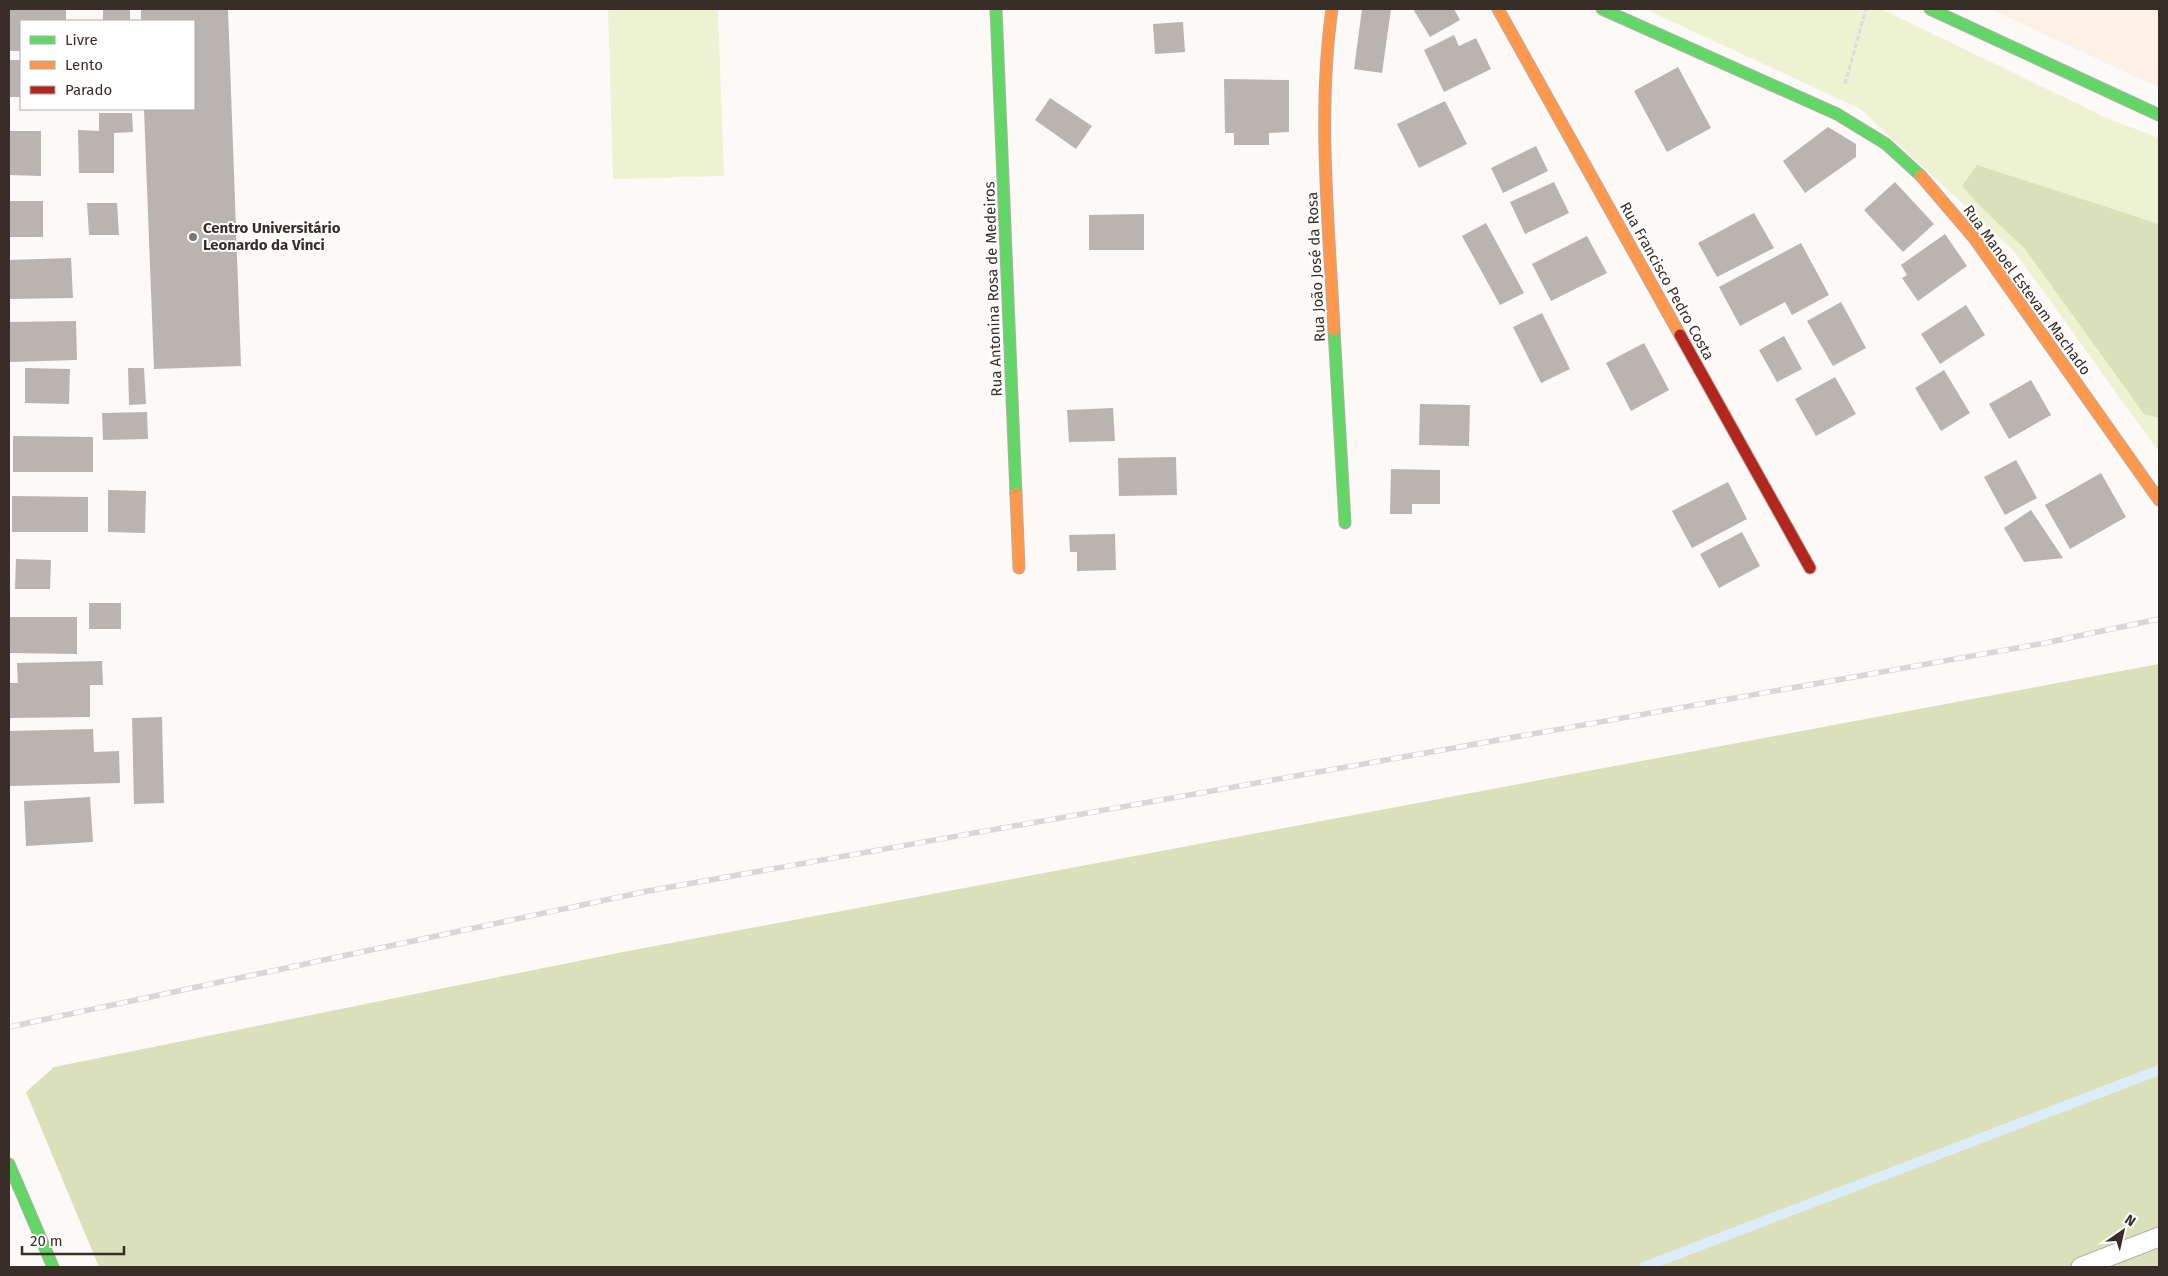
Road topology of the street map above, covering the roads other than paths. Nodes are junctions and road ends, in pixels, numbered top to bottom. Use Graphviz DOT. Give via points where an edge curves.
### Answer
graph roads {
  1 [pos="996,9"];
  2 [pos="1332,9"];
  3 [pos="1498,9"];
  4 [pos="1602,9"];
  5 [pos="1930,9"];
  6 [pos="2159,116"];
  7 [pos="2159,500"];
  8 [pos="1345,523"];
  9 [pos="1019,568"];
  10 [pos="1810,568"];
  11 [pos="9,1164"];
  12 [pos="2159,1237"];
  13 [pos="53,1267"];
  14 [pos="2081,1267"];
  1 -- 9 [label="street, Rua Antonina Rosa de Medeiros"];
  2 -- 8 [label="street, Rua João José da Rosa" via="1324,157"];
  3 -- 10 [label="street, Rua Francisco Pedro Costa"];
  4 -- 7 [label="street, Rua Manoel Estevam Machado" via="1837,114 1886,144 1968,231"];
  5 -- 6 [label="street"];
  11 -- 13 [label="street"];
  12 -- 14 [label="lane"];
}
